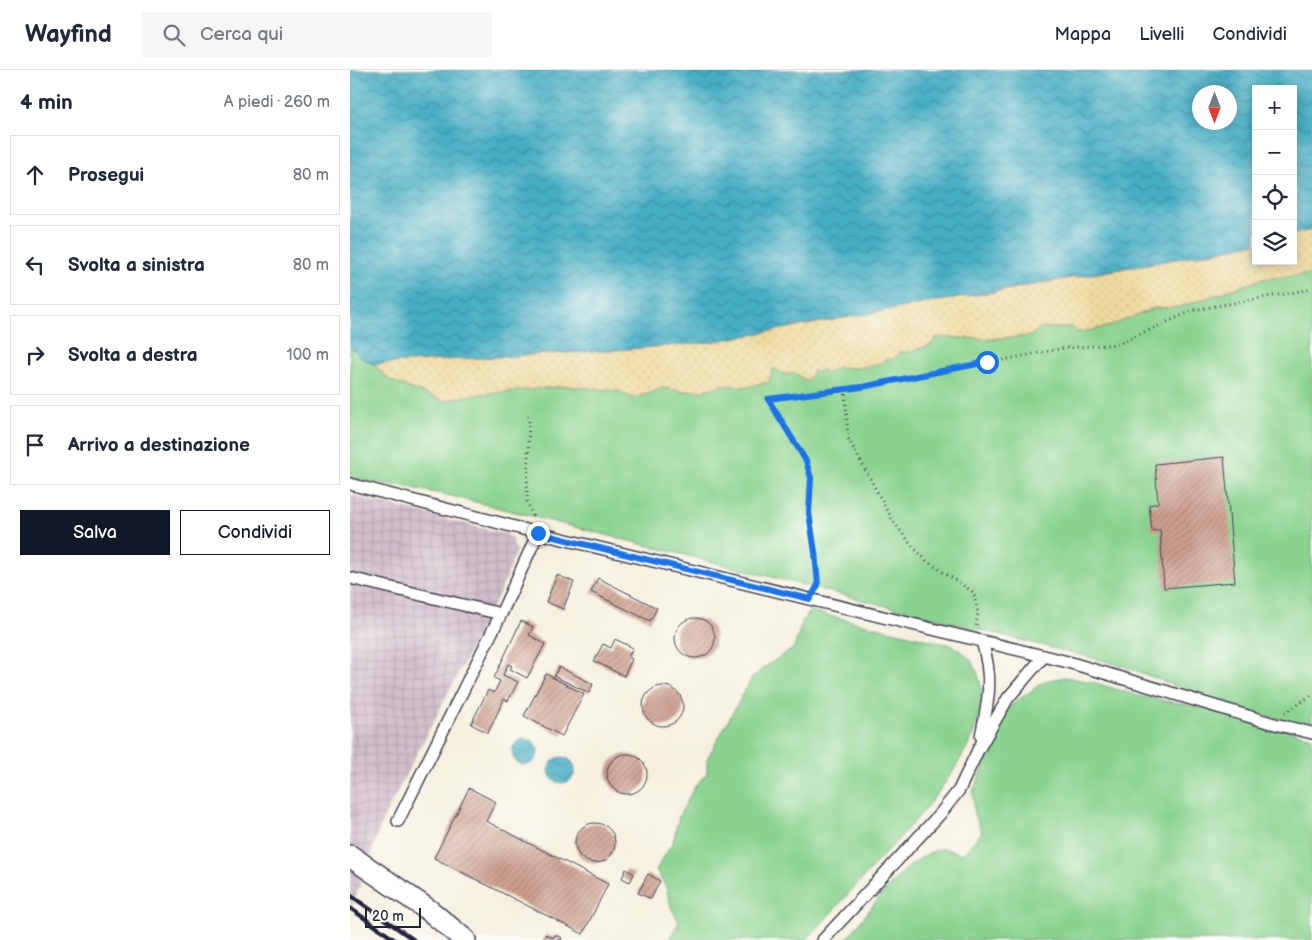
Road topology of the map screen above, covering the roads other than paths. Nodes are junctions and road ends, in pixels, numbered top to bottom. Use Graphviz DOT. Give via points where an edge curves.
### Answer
graph roads {
  1 [pos="350,484"];
  2 [pos="538,533"];
  3 [pos="350,578"];
  4 [pos="500,614"];
  5 [pos="978,640"];
  6 [pos="1044,656"];
  7 [pos="1312,733"];
  8 [pos="978,750"];
  9 [pos="398,820"];
  10 [pos="350,856"];
  11 [pos="465,940"];
  12 [pos="823,940"];
  1 -- 2 [label="lane"];
  2 -- 4 [label="lane"];
  2 -- 5 [label="lane"];
  3 -- 4 [label="lane"];
  4 -- 9 [label="lane"];
  5 -- 6 [label="lane"];
  5 -- 8 [label="lane" via="988,662 989,685"];
  6 -- 7 [label="lane"];
  6 -- 8 [label="lane" via="1008,698"];
  8 -- 12 [label="lane" via="959,790 940,814"];
  10 -- 11 [label="street" via="430,911"];
}
